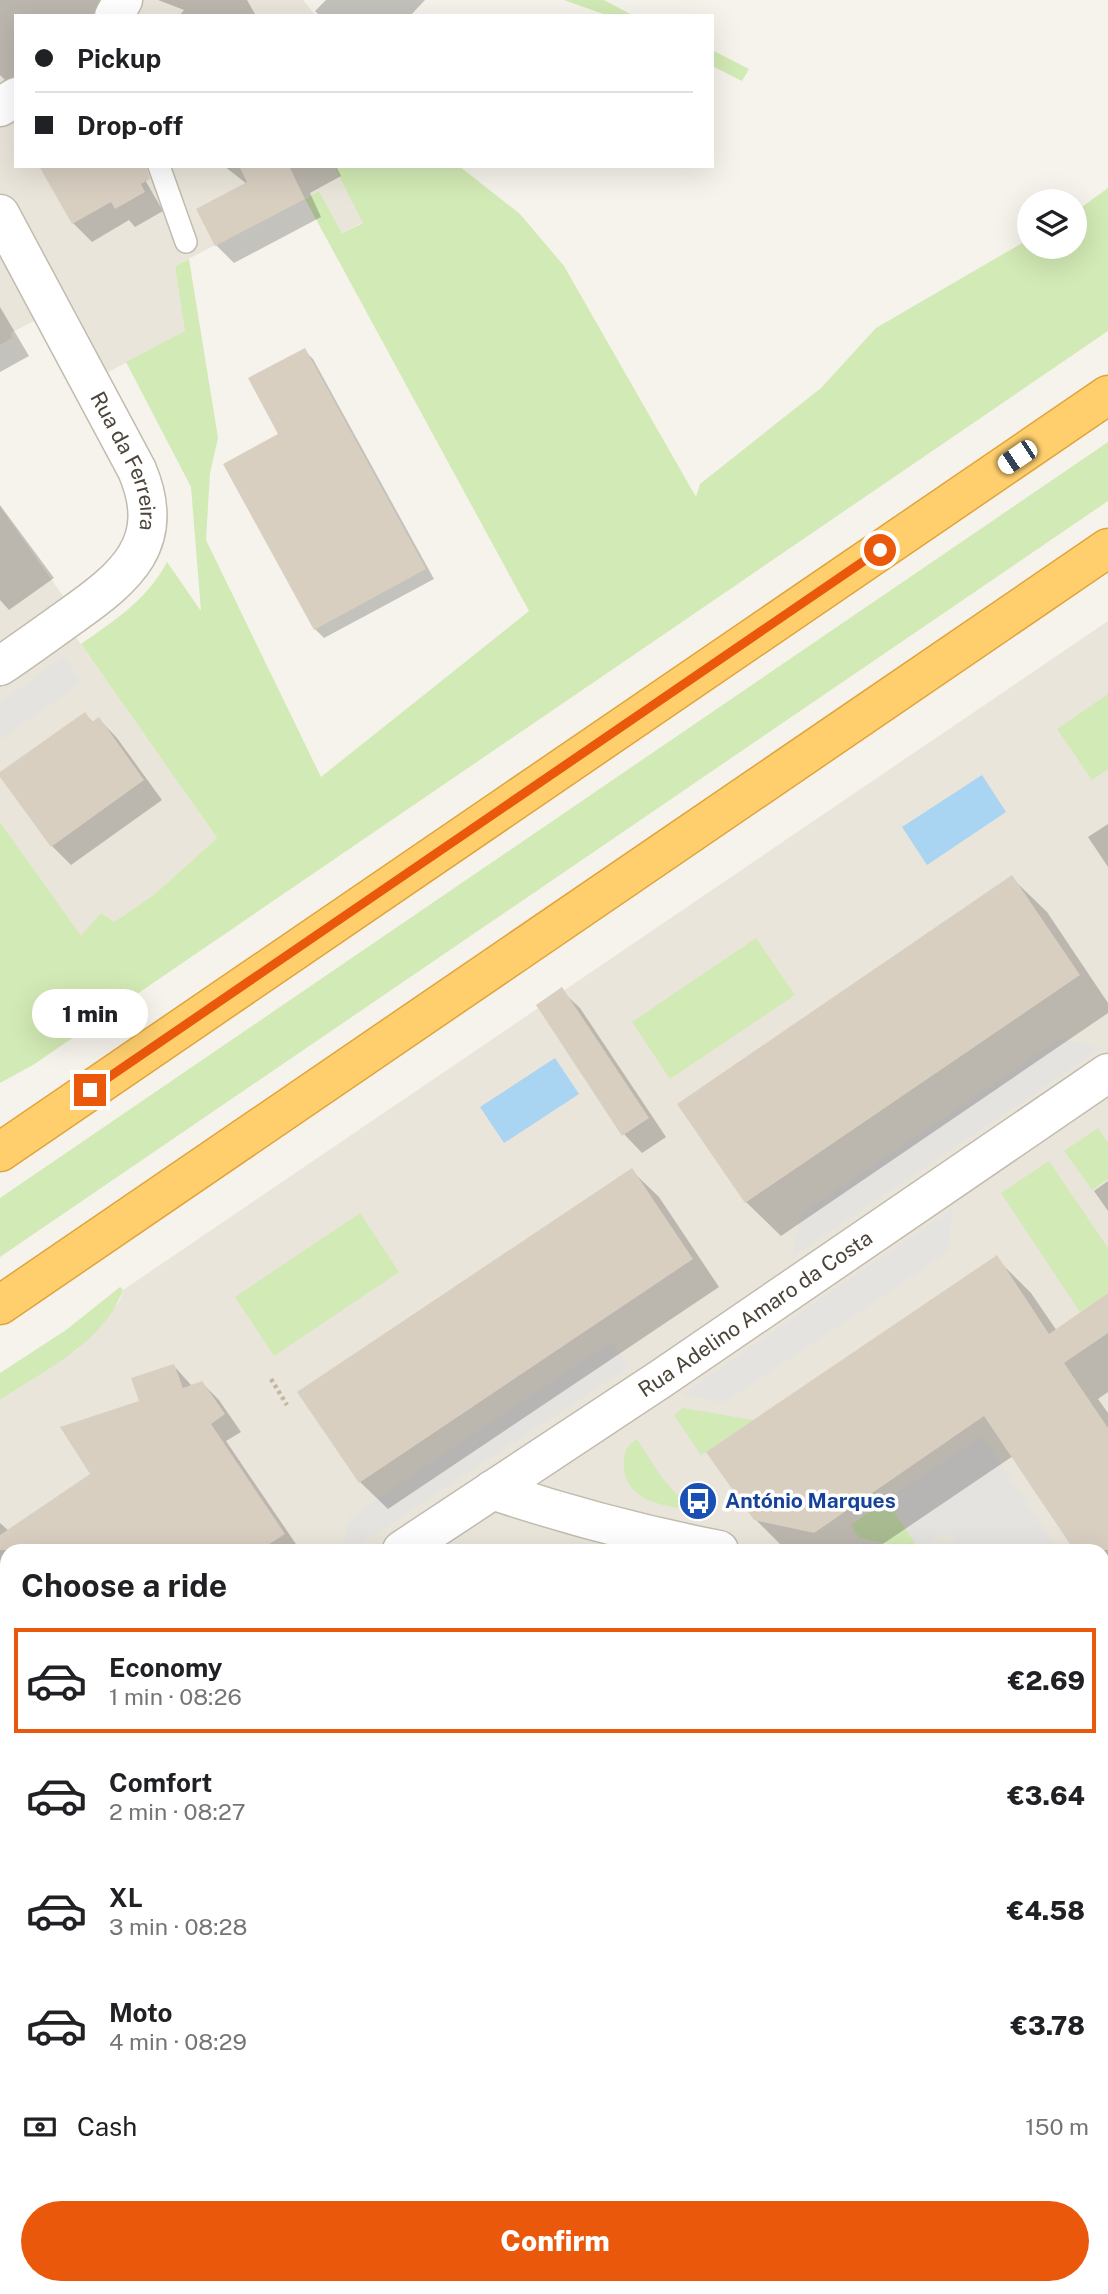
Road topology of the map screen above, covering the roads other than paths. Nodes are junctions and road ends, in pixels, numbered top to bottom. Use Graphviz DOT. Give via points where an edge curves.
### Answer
graph roads {
  1 [pos="160,168"];
  2 [pos="0,214"];
  3 [pos="186,242"];
  4 [pos="1108,395"];
  5 [pos="1108,548"];
  6 [pos="0,666"];
  7 [pos="1108,1073"];
  8 [pos="0,1152"];
  9 [pos="0,1305"];
  10 [pos="492,1490"];
  11 [pos="411,1544"];
  12 [pos="688,1544"];
  1 -- 3 [label="lane"];
  2 -- 6 [label="street, Rua da Ferreira" via="137,470 147,514 142,547 126,573"];
  4 -- 8 [label="highway"];
  5 -- 9 [label="highway"];
  7 -- 10 [label="street, Rua Adelino Amaro da Costa"];
  10 -- 11 [label="street, Rua Adelino Amaro da Costa"];
  10 -- 12 [label="street" via="570,1517"];
}
